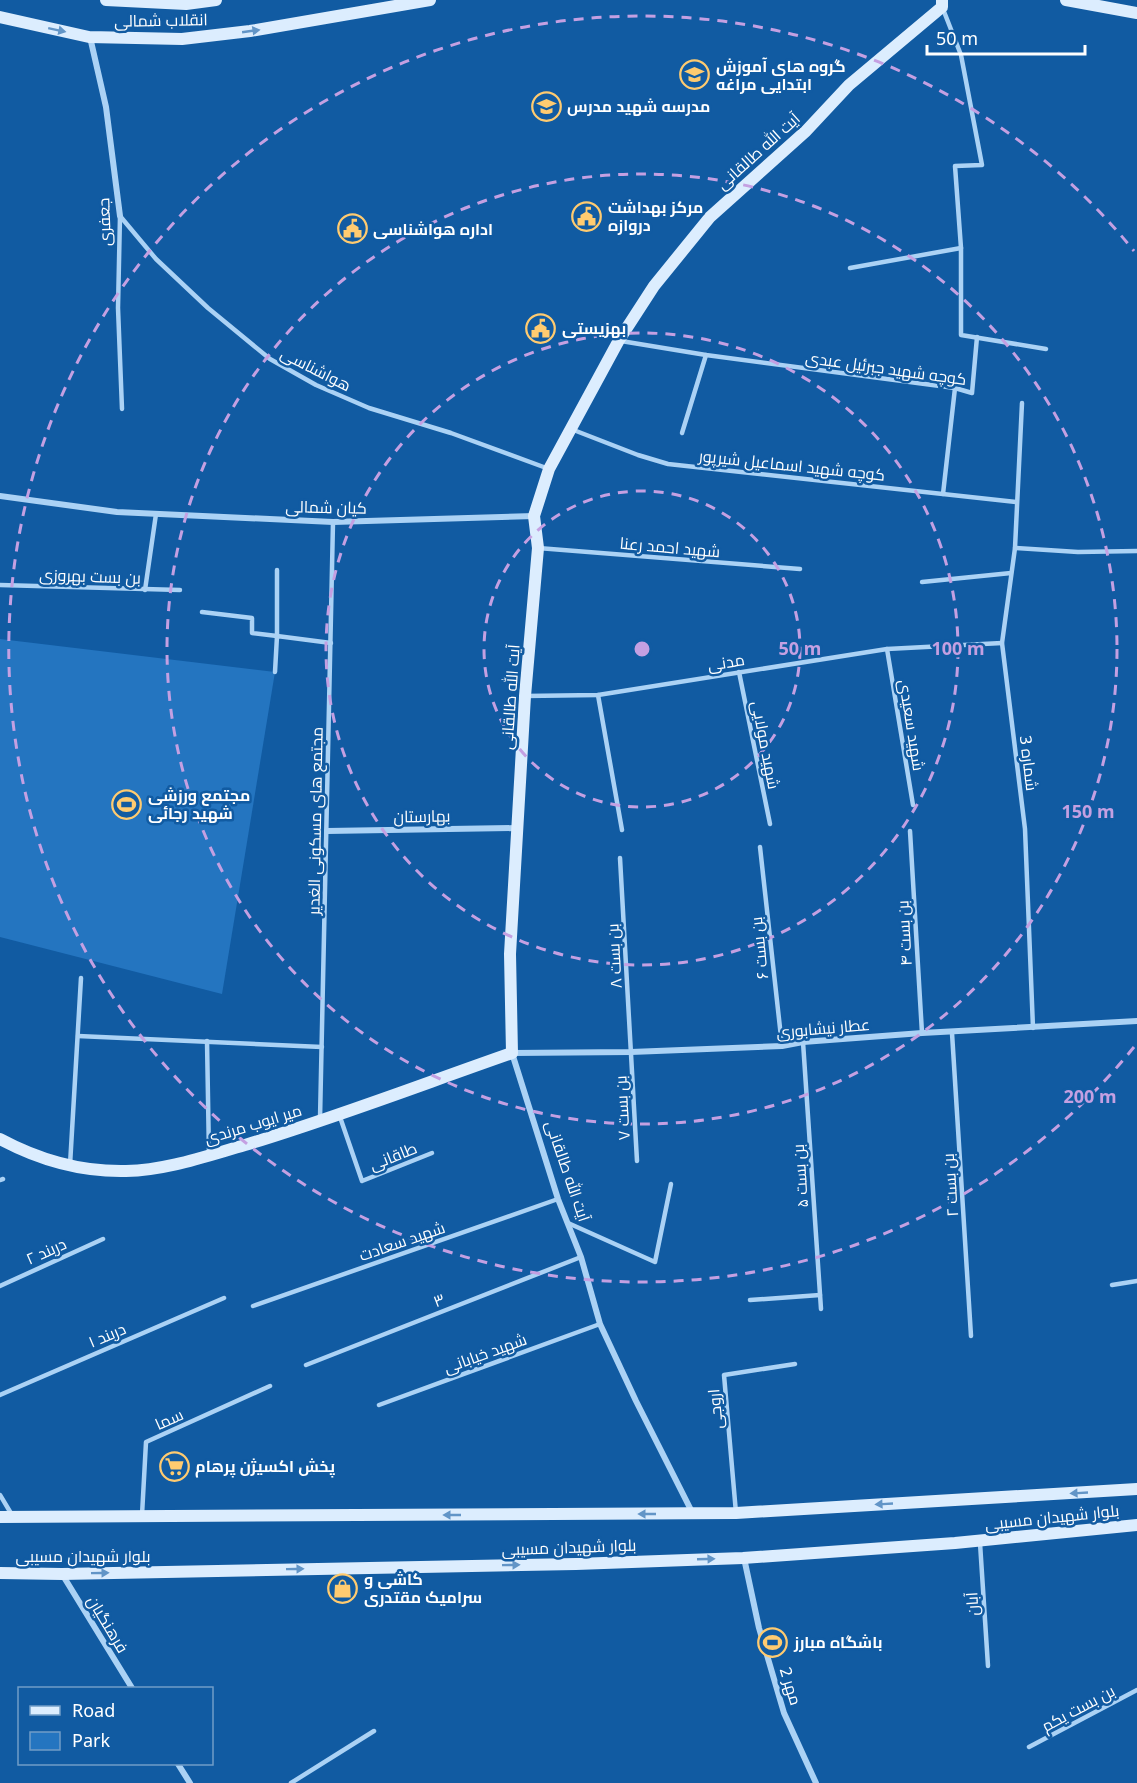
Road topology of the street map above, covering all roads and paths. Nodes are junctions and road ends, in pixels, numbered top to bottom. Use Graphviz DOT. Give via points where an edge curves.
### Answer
graph roads {
  1 [pos="106,0"];
  2 [pos="216,0"];
  3 [pos="430,0"];
  4 [pos="1066,0"];
  5 [pos="942,3"];
  6 [pos="1137,13"];
  7 [pos="0,17"];
  8 [pos="89,37"];
  9 [pos="120,216"];
  10 [pos="961,248"];
  11 [pos="850,268"];
  12 [pos="977,337"];
  13 [pos="619,340"];
  14 [pos="1046,349"];
  15 [pos="706,355"];
  16 [pos="955,388"];
  17 [pos="1022,403"];
  18 [pos="122,409"];
  19 [pos="571,429"];
  20 [pos="682,433"];
  21 [pos="549,469"];
  22 [pos="943,494"];
  23 [pos="0,496"];
  24 [pos="1016,502"];
  25 [pos="156,514"];
  26 [pos="534,516"];
  27 [pos="333,522"];
  28 [pos="538,548"];
  29 [pos="1015,548"];
  30 [pos="1137,551"];
  31 [pos="800,569"];
  32 [pos="277,570"];
  33 [pos="1011,573"];
  34 [pos="922,582"];
  35 [pos="0,585"];
  36 [pos="145,590"];
  37 [pos="180,590"];
  38 [pos="202,612"];
  39 [pos="277,636"];
  40 [pos="331,643"];
  41 [pos="1002,643"];
  42 [pos="887,649"];
  43 [pos="275,672"];
  44 [pos="739,672"];
  45 [pos="598,695"];
  46 [pos="525,696"];
  47 [pos="913,805"];
  48 [pos="770,824"];
  49 [pos="517,828"];
  50 [pos="622,830"];
  51 [pos="327,831"];
  52 [pos="910,831"];
  53 [pos="760,847"];
  54 [pos="620,858"];
  55 [pos="81,978"];
  56 [pos="1137,1021"];
  57 [pos="1033,1028"];
  58 [pos="952,1033"];
  59 [pos="922,1034"];
  60 [pos="78,1036"];
  61 [pos="207,1041"];
  62 [pos="803,1042"];
  63 [pos="782,1046"];
  64 [pos="322,1047"];
  65 [pos="631,1052"];
  66 [pos="512,1053"];
  67 [pos="339,1114"];
  68 [pos="320,1120"];
  69 [pos="0,1139"];
  70 [pos="432,1154"];
  71 [pos="209,1155"];
  72 [pos="637,1161"];
  73 [pos="70,1167"];
  74 [pos="671,1184"];
  75 [pos="558,1199"];
  76 [pos="568,1223"];
  77 [pos="103,1239"];
  78 [pos="581,1257"];
  79 [pos="1137,1281"];
  80 [pos="1112,1285"];
  81 [pos="0,1286"];
  82 [pos="820,1295"];
  83 [pos="224,1298"];
  84 [pos="750,1300"];
  85 [pos="253,1306"];
  86 [pos="821,1309"];
  87 [pos="600,1324"];
  88 [pos="971,1336"];
  89 [pos="795,1364"];
  90 [pos="306,1365"];
  91 [pos="270,1386"];
  92 [pos="0,1395"];
  93 [pos="379,1405"];
  94 [pos="1137,1489"];
  95 [pos="0,1495"];
  96 [pos="736,1513"];
  97 [pos="693,1514"];
  98 [pos="0,1517"];
  99 [pos="14,1517"];
  100 [pos="141,1517"];
  101 [pos="1137,1525"];
  102 [pos="980,1540"];
  103 [pos="744,1558"];
  104 [pos="0,1573"];
  105 [pos="62,1574"];
  106 [pos="988,1666"];
  107 [pos="131,1687"];
  108 [pos="1137,1690"];
  109 [pos="374,1731"];
  110 [pos="1029,1747"];
  111 [pos="179,1765"];
  112 [pos="190,1783"];
  113 [pos="291,1783"];
  114 [pos="816,1783"];
  1 -- 2 [label="street, انقلاب شمالی" via="186,4"];
  8 -- 3 [label="street, انقلاب شمالی, one-way" via="182,39"];
  4 -- 6 [label="street"];
  5 -- 10 [label="lane" via="961,56 982,165 955,166"];
  5 -- 13 [label="street, آیت الله طالقانی" via="710,217 654,286"];
  7 -- 8 [label="street, انقلاب شمالی, one-way"];
  8 -- 9 [label="street, جعفری" via="106,107"];
  9 -- 18 [label="lane, جعفری"];
  9 -- 21 [label="lane, هواشناسی" via="156,258 208,308 270,359 369,408"];
  10 -- 11 [label="lane"];
  10 -- 12 [label="lane" via="961,335"];
  12 -- 14 [label="lane"];
  12 -- 16 [label="lane, کوچه شهید جبرئیل عبدی" via="972,393"];
  13 -- 15 [label="lane, کوچه شهید جبرئیل عبدی"];
  13 -- 19 [label="street, آیت الله طالقانی"];
  15 -- 16 [label="lane, کوچه شهید جبرئیل عبدی"];
  15 -- 20 [label="lane"];
  16 -- 22 [label="lane"];
  17 -- 24 [label="lane, شماره 3"];
  19 -- 21 [label="street, آیت الله طالقانی"];
  19 -- 22 [label="lane, کوچه شهید اسماعیل شیرپور" via="668,464"];
  21 -- 26 [label="street, آیت الله طالقانی"];
  22 -- 24 [label="lane, کوچه شهید اسماعیل شیرپور"];
  23 -- 25 [label="street, کیان شمالی"];
  24 -- 29 [label="lane, شماره 3"];
  25 -- 27 [label="street, کیان شمالی"];
  25 -- 36 [label="lane"];
  26 -- 27 [label="street, کیان شمالی"];
  26 -- 28 [label="street, آیت الله طالقانی"];
  27 -- 40 [label="lane, مجتمع های مسکونی الغدیر"];
  28 -- 31 [label="lane, شهید احمد رعنا"];
  28 -- 46 [label="street, آیت الله طالقانی"];
  29 -- 30 [label="lane"];
  29 -- 33 [label="lane, شماره 3"];
  32 -- 39 [label="lane"];
  33 -- 34 [label="lane"];
  33 -- 41 [label="lane, شماره 3"];
  35 -- 36 [label="lane, بن بست بهروزی"];
  36 -- 37 [label="lane, بن بست بهروزی"];
  38 -- 39 [label="lane" via="252,618 252,633"];
  39 -- 40 [label="lane"];
  39 -- 43 [label="lane"];
  40 -- 51 [label="lane, مجتمع های مسکونی الغدیر"];
  41 -- 42 [label="lane, مدنی"];
  41 -- 57 [label="lane, شماره 3" via="1025,829"];
  42 -- 44 [label="lane, مدنی"];
  42 -- 47 [label="lane, شهید سعیدی"];
  44 -- 45 [label="lane, مدنی"];
  44 -- 48 [label="lane, شهید مولایی"];
  45 -- 46 [label="lane, مدنی"];
  45 -- 50 [label="lane"];
  46 -- 49 [label="street, آیت الله طالقانی"];
  49 -- 51 [label="street, بهارستان"];
  49 -- 66 [label="street, آیت الله طالقانی" via="510,954"];
  51 -- 64 [label="lane, مجتمع های مسکونی الغدیر"];
  52 -- 59 [label="lane, بن بست ۴"];
  53 -- 63 [label="lane, بن بست ۶"];
  54 -- 65 [label="lane, بن بست ۸"];
  55 -- 60 [label="lane"];
  56 -- 57 [label="street, عطار نیشابوری"];
  57 -- 58 [label="street, عطار نیشابوری"];
  58 -- 59 [label="street, عطار نیشابوری"];
  58 -- 88 [label="lane, بن بست ۲"];
  59 -- 62 [label="street, عطار نیشابوری"];
  60 -- 61 [label="lane"];
  60 -- 73 [label="lane"];
  61 -- 64 [label="lane"];
  61 -- 71 [label="lane"];
  62 -- 63 [label="street, عطار نیشابوری"];
  62 -- 82 [label="lane, بن بست ۵"];
  63 -- 65 [label="street, عطار نیشابوری"];
  64 -- 68 [label="lane, مجتمع های مسکونی الغدیر"];
  65 -- 66 [label="street, عطار نیشابوری"];
  65 -- 72 [label="lane, بن بست ۷"];
  66 -- 67 [label="street, میر ایوب مرندی"];
  66 -- 75 [label="street, آیت الله طالقانی"];
  67 -- 68 [label="street, میر ایوب مرندی"];
  67 -- 70 [label="lane, طاقانی" via="362,1181"];
  68 -- 71 [label="street, میر ایوب مرندی"];
  69 -- 73 [label="street, میر ایوب مرندی"];
  71 -- 73 [label="street, میر ایوب مرندی" via="176,1165 126,1171"];
  74 -- 76 [label="lane" via="655,1262"];
  75 -- 76 [label="street, آیت الله طالقانی"];
  75 -- 85 [label="lane, شهید سعادت"];
  76 -- 78 [label="street, آیت الله طالقانی"];
  77 -- 81 [label="lane, دربند ۲"];
  78 -- 87 [label="street, آیت الله طالقانی"];
  78 -- 90 [label="lane, ۳"];
  79 -- 80 [label="lane"];
  82 -- 84 [label="lane"];
  82 -- 86 [label="lane, بن بست ۵"];
  83 -- 92 [label="lane, دربند ۱"];
  87 -- 93 [label="lane, شهید خیابانی"];
  87 -- 97 [label="street, آیت الله طالقانی"];
  89 -- 96 [label="lane, اروجی" via="724,1375"];
  91 -- 100 [label="lane, سما" via="146,1442"];
  94 -- 96 [label="street, بلوار شهیدان مسیبی, one-way"];
  95 -- 99 [label="lane"];
  96 -- 97 [label="street, بلوار شهیدان مسیبی"];
  97 -- 100 [label="street, بلوار شهیدان مسیبی, one-way"];
  98 -- 99 [label="street, بلوار شهیدان مسیبی"];
  99 -- 100 [label="street, بلوار شهیدان مسیبی"];
  101 -- 102 [label="street, بلوار شهیدان مسیبی"];
  102 -- 103 [label="street, بلوار شهیدان مسیبی"];
  102 -- 106 [label="lane, آبان"];
  105 -- 103 [label="street, بلوار شهیدان مسیبی, one-way"];
  103 -- 114 [label="street, مهر 2" via="784,1713"];
  104 -- 105 [label="street, بلوار شهیدان مسیبی"];
  105 -- 107 [label="street, فرهنگیان"];
  108 -- 110 [label="lane, بن بست یکم"];
  109 -- 113 [label="lane"];
  111 -- 112 [label="street"];
}
